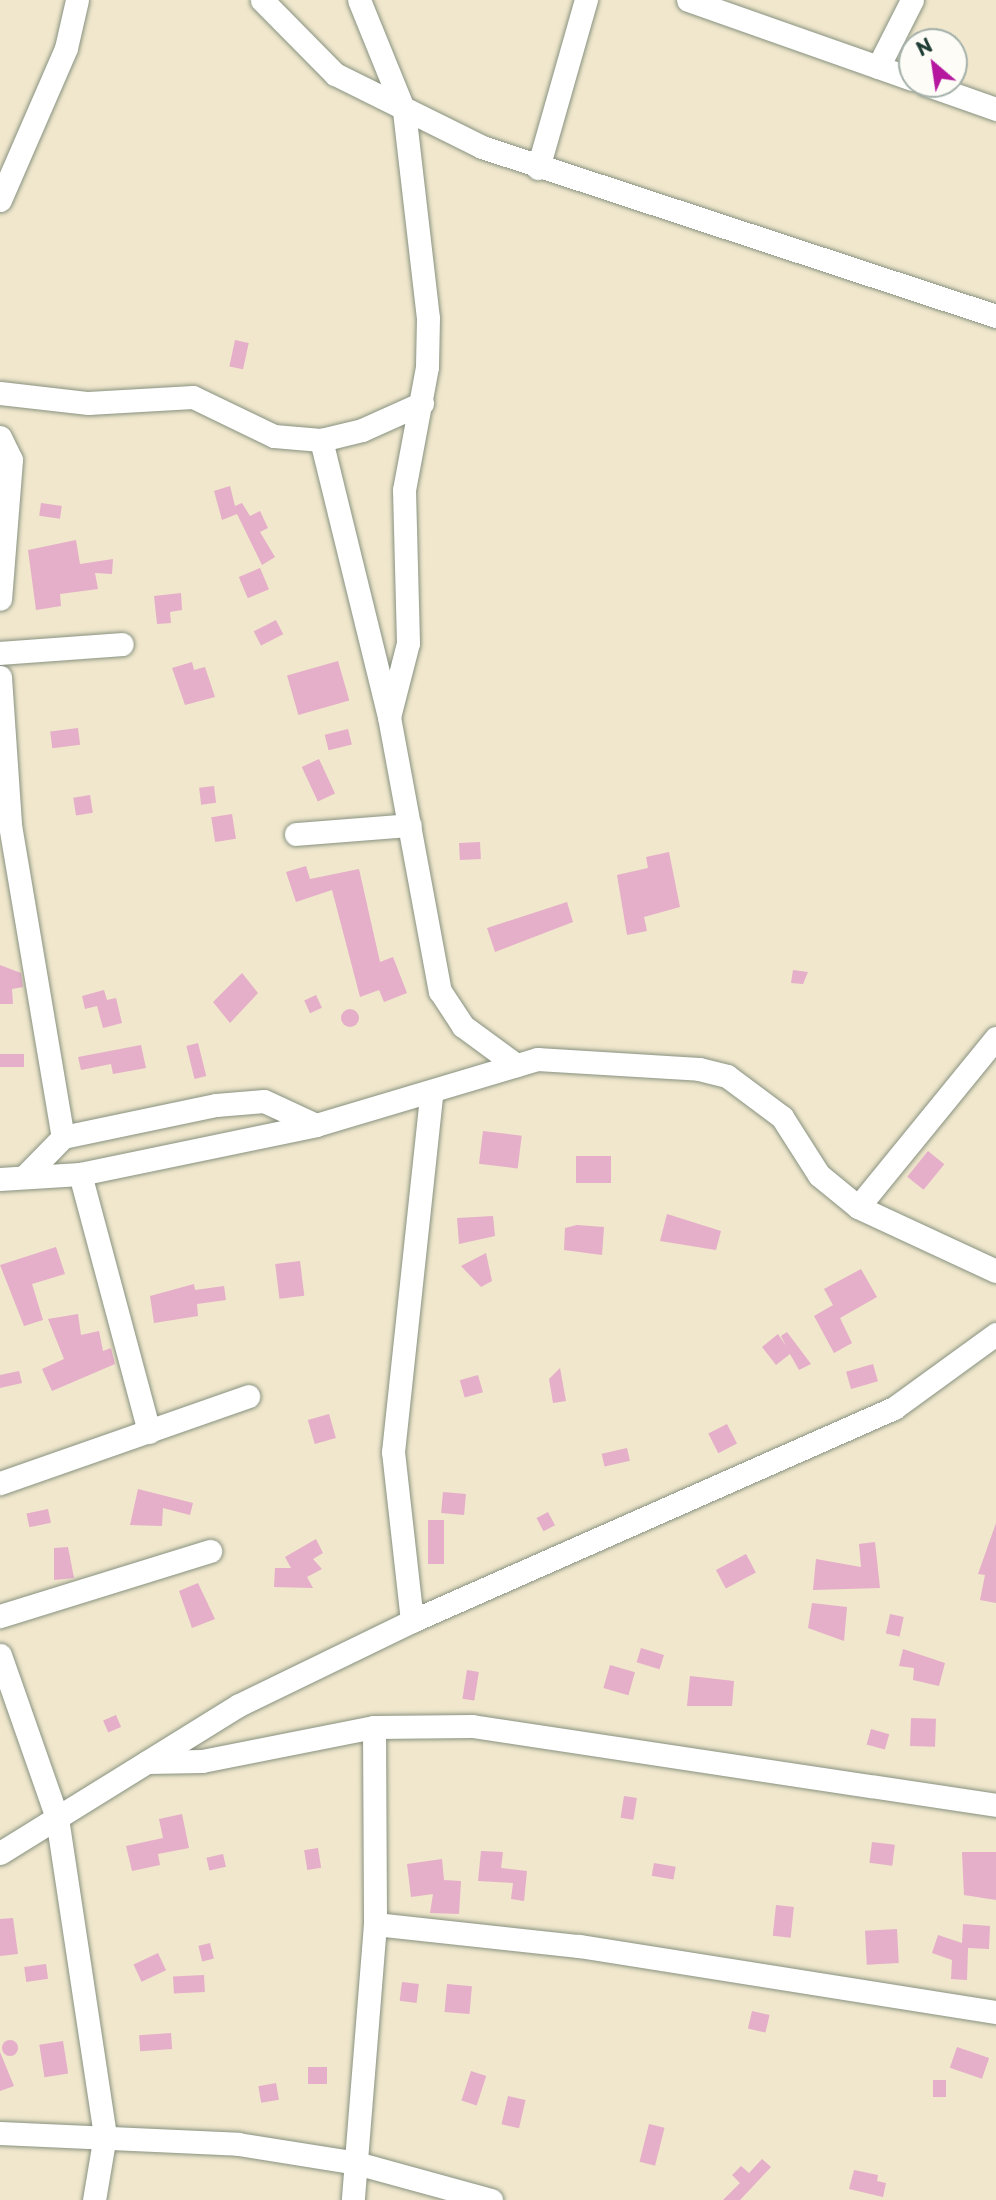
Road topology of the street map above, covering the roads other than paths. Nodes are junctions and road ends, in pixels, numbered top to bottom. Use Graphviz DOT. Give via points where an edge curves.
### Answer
graph roads {
  1 [pos="77,0"];
  2 [pos="262,0"];
  3 [pos="359,0"];
  4 [pos="586,0"];
  5 [pos="688,0"];
  6 [pos="912,0"];
  7 [pos="877,67"];
  8 [pos="898,74"];
  9 [pos="965,98"];
  10 [pos="996,109"];
  11 [pos="404,111"];
  12 [pos="538,168"];
  13 [pos="0,200"];
  14 [pos="996,316"];
  15 [pos="0,393"];
  16 [pos="422,403"];
  17 [pos="0,437"];
  18 [pos="321,440"];
  19 [pos="0,599"];
  20 [pos="122,645"];
  21 [pos="0,653"];
  22 [pos="0,677"];
  23 [pos="389,717"];
  24 [pos="410,825"];
  25 [pos="296,834"];
  26 [pos="996,1038"];
  27 [pos="516,1065"];
  28 [pos="431,1095"];
  29 [pos="316,1125"];
  30 [pos="63,1137"];
  31 [pos="80,1174"];
  32 [pos="24,1177"];
  33 [pos="0,1179"];
  34 [pos="858,1207"];
  35 [pos="996,1271"];
  36 [pos="996,1334"];
  37 [pos="248,1396"];
  38 [pos="149,1432"];
  39 [pos="0,1483"];
  40 [pos="210,1551"];
  41 [pos="0,1615"];
  42 [pos="412,1621"];
  43 [pos="0,1655"];
  44 [pos="374,1727"];
  45 [pos="144,1762"];
  46 [pos="996,1805"];
  47 [pos="57,1818"];
  48 [pos="0,1853"];
  49 [pos="375,1924"];
  50 [pos="996,2012"];
  51 [pos="0,2133"];
  52 [pos="105,2135"];
  53 [pos="356,2163"];
  54 [pos="94,2200"];
  55 [pos="354,2200"];
  56 [pos="491,2200"];
  1 -- 13 [label="street" via="66,48"];
  2 -- 11 [label="street" via="335,74"];
  3 -- 11 [label="street"];
  4 -- 12 [label="street"];
  5 -- 7 [label="street"];
  6 -- 7 [label="street"];
  7 -- 8 [label="street"];
  9 -- 10 [label="street"];
  11 -- 12 [label="street"];
  11 -- 16 [label="street" via="428,318"];
  12 -- 14 [label="street"];
  15 -- 18 [label="street" via="88,403 193,397 274,436"];
  16 -- 18 [label="street" via="362,430"];
  16 -- 23 [label="street" via="404,489 408,643"];
  17 -- 19 [label="street" via="9,450 11,472"];
  18 -- 23 [label="street"];
  20 -- 21 [label="street"];
  22 -- 30 [label="street" via="10,825"];
  23 -- 24 [label="street"];
  24 -- 25 [label="street"];
  24 -- 27 [label="street" via="440,992 463,1026"];
  26 -- 34 [label="street"];
  27 -- 28 [label="street"];
  27 -- 34 [label="street" via="555,1057 727,1076 782,1117 819,1175"];
  28 -- 29 [label="street"];
  28 -- 42 [label="street" via="393,1452"];
  29 -- 30 [label="street" via="282,1106 244,1101"];
  29 -- 31 [label="street"];
  30 -- 32 [label="street"];
  31 -- 32 [label="street"];
  31 -- 38 [label="street"];
  32 -- 33 [label="street"];
  34 -- 35 [label="street"];
  36 -- 42 [label="street" via="894,1408"];
  37 -- 38 [label="street"];
  38 -- 39 [label="street"];
  40 -- 41 [label="street"];
  42 -- 45 [label="street" via="239,1705"];
  43 -- 47 [label="street"];
  44 -- 45 [label="street" via="202,1760"];
  44 -- 46 [label="street" via="472,1726"];
  44 -- 49 [label="street"];
  45 -- 47 [label="street"];
  47 -- 48 [label="street"];
  47 -- 52 [label="street"];
  49 -- 50 [label="street" via="579,1946"];
  49 -- 53 [label="street"];
  51 -- 52 [label="street"];
  52 -- 53 [label="street" via="238,2144"];
  52 -- 54 [label="street"];
  53 -- 55 [label="street"];
  53 -- 56 [label="street"];
}
